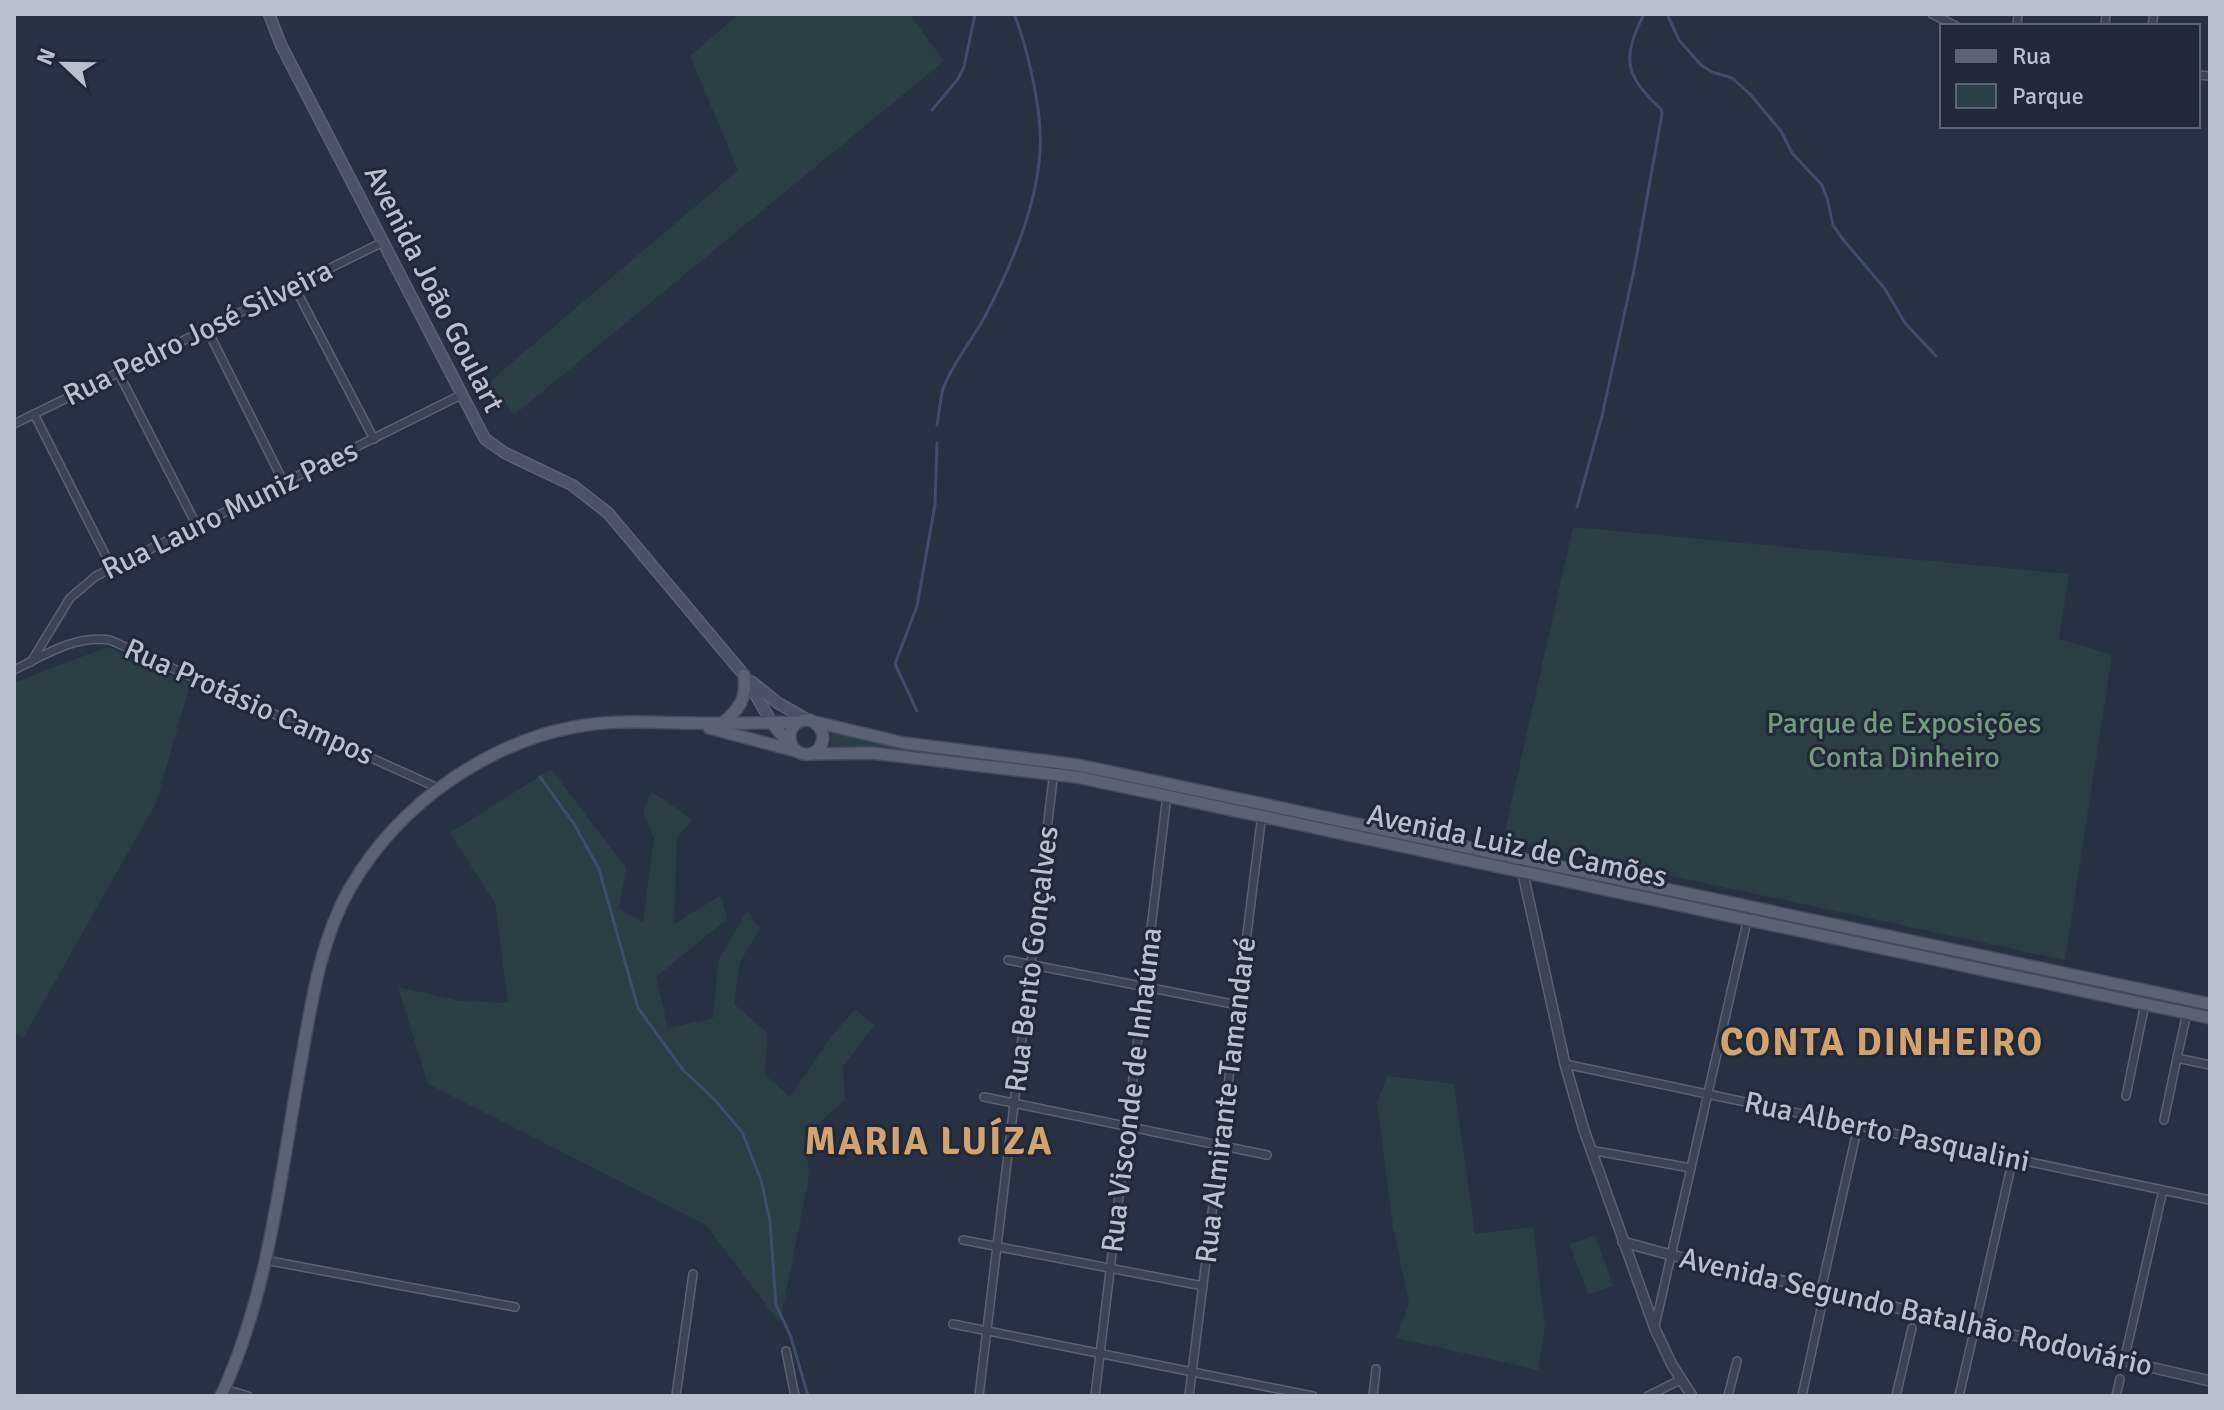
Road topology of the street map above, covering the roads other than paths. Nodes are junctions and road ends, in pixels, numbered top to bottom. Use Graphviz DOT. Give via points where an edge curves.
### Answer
graph roads {
  1 [pos="269,14"];
  2 [pos="1932,14"];
  3 [pos="1942,17"];
  4 [pos="383,242"];
  5 [pos="294,286"];
  6 [pos="207,329"];
  7 [pos="118,372"];
  8 [pos="461,395"];
  9 [pos="34,414"];
  10 [pos="14,424"];
  11 [pos="374,439"];
  12 [pos="284,483"];
  13 [pos="197,526"];
  14 [pos="112,568"];
  15 [pos="31,662"];
  16 [pos="14,670"];
  17 [pos="744,675"];
  18 [pos="806,721"];
  19 [pos="693,723"];
  20 [pos="722,723"];
  21 [pos="772,723"];
  22 [pos="800,751"];
  23 [pos="1055,767"];
  24 [pos="438,788"];
  25 [pos="1168,790"];
  26 [pos="1262,810"];
  27 [pos="1521,865"];
  28 [pos="1748,913"];
  29 [pos="1008,960"];
  30 [pos="1031,964"];
  31 [pos="2040,968"];
  32 [pos="2037,981"];
  33 [pos="2104,982"];
  34 [pos="1144,986"];
  35 [pos="2091,992"];
  36 [pos="2145,1004"];
  37 [pos="2210,1004"];
  38 [pos="1238,1005"];
  39 [pos="2187,1013"];
  40 [pos="2210,1018"];
  41 [pos="2177,1058"];
  42 [pos="1565,1064"];
  43 [pos="2210,1065"];
  44 [pos="1707,1094"];
  45 [pos="2126,1096"];
  46 [pos="984,1097"];
  47 [pos="1014,1103"];
  48 [pos="2164,1120"];
  49 [pos="1858,1126"];
  50 [pos="1128,1127"];
  51 [pos="1220,1146"];
  52 [pos="1590,1150"];
  53 [pos="1267,1155"];
  54 [pos="2013,1158"];
  55 [pos="1691,1168"];
  56 [pos="2163,1190"];
  57 [pos="2210,1200"];
  58 [pos="963,1240"];
  59 [pos="1623,1242"];
  60 [pos="997,1246"];
  61 [pos="1671,1255"];
  62 [pos="265,1260"];
  63 [pos="1110,1268"];
  64 [pos="693,1274"];
  65 [pos="1203,1286"];
  66 [pos="1821,1290"];
  67 [pos="515,1307"];
  68 [pos="1821,1309"];
  69 [pos="953,1324"];
  70 [pos="1975,1326"];
  71 [pos="1912,1328"];
  72 [pos="1655,1329"];
  73 [pos="987,1331"];
  74 [pos="1972,1340"];
  75 [pos="786,1351"];
  76 [pos="1100,1353"];
  77 [pos="1737,1361"];
  78 [pos="2124,1361"];
  79 [pos="1376,1369"];
  80 [pos="1192,1372"];
  81 [pos="1682,1379"];
  82 [pos="2120,1379"];
  83 [pos="2210,1381"];
  84 [pos="223,1392"];
  85 [pos="248,1396"];
  86 [pos="676,1396"];
  87 [pos="795,1396"];
  88 [pos="979,1396"];
  89 [pos="1095,1396"];
  90 [pos="1189,1396"];
  91 [pos="1313,1396"];
  92 [pos="1373,1396"];
  93 [pos="1648,1396"];
  94 [pos="1692,1396"];
  95 [pos="1728,1396"];
  96 [pos="1802,1396"];
  97 [pos="1896,1396"];
  98 [pos="1959,1396"];
  99 [pos="2116,1396"];
  1 -- 4 [label="main road, Avenida João Goulart"];
  2 -- 3 [label="street"];
  4 -- 5 [label="street, Rua Pedro José Silveira"];
  4 -- 8 [label="main road, Avenida João Goulart"];
  5 -- 6 [label="street, Rua Pedro José Silveira"];
  5 -- 11 [label="street"];
  6 -- 7 [label="street, Rua Pedro José Silveira"];
  6 -- 12 [label="street"];
  7 -- 9 [label="street, Rua Pedro José Silveira"];
  7 -- 13 [label="street"];
  8 -- 11 [label="street, Rua Lauro Muniz Paes"];
  8 -- 17 [label="main road, Avenida João Goulart" via="493,447 572,485 608,513"];
  9 -- 10 [label="street, Rua Pedro José Silveira"];
  9 -- 14 [label="street"];
  11 -- 12 [label="street, Rua Lauro Muniz Paes"];
  12 -- 13 [label="street, Rua Lauro Muniz Paes"];
  13 -- 14 [label="street, Rua Lauro Muniz Paes"];
  14 -- 15 [label="street, Rua Lauro Muniz Paes" via="70,598"];
  15 -- 16 [label="street, Rua Protásio Campos"];
  15 -- 24 [label="street, Rua Protásio Campos" via="80,640 110,640"];
  17 -- 18 [label="main road, Avenida João Goulart"];
  17 -- 20 [label="main road" via="744,699"];
  17 -- 21 [label="main road, Avenida João Goulart"];
  18 -- 21 [label="main road, Avenida Luiz de Camões"];
  18 -- 22 [label="main road" via="790,731"];
  18 -- 22 [label="main road" via="822,729 823,740 818,749"];
  18 -- 23 [label="main road, Avenida Luiz de Camões"];
  19 -- 20 [label="main road, Avenida Luiz de Camões"];
  19 -- 22 [label="main road, Avenida Luiz de Camões"];
  19 -- 24 [label="main road, Avenida Luiz de Camões" via="604,723 547,734 487,758"];
  20 -- 21 [label="main road, Avenida Luiz de Camões"];
  21 -- 22 [label="main road"];
  22 -- 23 [label="main road, Avenida Luiz de Camões"];
  23 -- 25 [label="main road, Avenida Luiz de Camões"];
  23 -- 30 [label="street, Rua Bento Gonçalves"];
  24 -- 62 [label="main road, Avenida Luiz de Camões" via="369,859 331,930 311,1008"];
  25 -- 26 [label="main road, Avenida Luiz de Camões"];
  25 -- 34 [label="street, Rua Visconde de Inhaúma"];
  26 -- 27 [label="main road, Avenida Luiz de Camões"];
  26 -- 38 [label="street, Rua Almirante Tamandaré"];
  27 -- 28 [label="main road, Avenida Luiz de Camões"];
  27 -- 42 [label="street"];
  28 -- 31 [label="main road, Avenida Luiz de Camões"];
  28 -- 32 [label="main road, Avenida Luiz de Camões"];
  28 -- 44 [label="street"];
  29 -- 30 [label="street"];
  30 -- 34 [label="street"];
  30 -- 47 [label="street, Rua Bento Gonçalves"];
  31 -- 32 [label="main road"];
  31 -- 33 [label="main road, Avenida Luiz de Camões"];
  32 -- 35 [label="main road, Avenida Luiz de Camões"];
  33 -- 35 [label="main road" via="2093,984"];
  33 -- 37 [label="main road, Avenida Luiz de Camões"];
  34 -- 38 [label="street"];
  34 -- 50 [label="street, Rua Visconde de Inhaúma"];
  35 -- 36 [label="main road, Avenida Luiz de Camões"];
  36 -- 39 [label="main road, Avenida Luiz de Camões"];
  36 -- 45 [label="street"];
  38 -- 51 [label="street, Rua Almirante Tamandaré"];
  39 -- 40 [label="main road, Avenida Luiz de Camões"];
  39 -- 41 [label="street"];
  41 -- 43 [label="street"];
  41 -- 48 [label="street"];
  42 -- 44 [label="street, Rua Alberto Pasqualini"];
  42 -- 52 [label="street"];
  44 -- 49 [label="street, Rua Alberto Pasqualini"];
  44 -- 55 [label="street"];
  46 -- 47 [label="street"];
  47 -- 50 [label="street"];
  47 -- 60 [label="street, Rua Bento Gonçalves"];
  49 -- 54 [label="street, Rua Alberto Pasqualini"];
  49 -- 66 [label="street"];
  50 -- 51 [label="street"];
  50 -- 63 [label="street, Rua Visconde de Inhaúma"];
  51 -- 53 [label="street"];
  51 -- 65 [label="street, Rua Almirante Tamandaré"];
  52 -- 55 [label="street"];
  52 -- 59 [label="street"];
  54 -- 56 [label="street, Rua Alberto Pasqualini"];
  54 -- 70 [label="street"];
  55 -- 61 [label="street"];
  56 -- 57 [label="street, Rua Alberto Pasqualini"];
  56 -- 78 [label="street"];
  58 -- 60 [label="street"];
  59 -- 61 [label="street, Avenida Segundo Batalhão Rodoviário"];
  59 -- 72 [label="street"];
  60 -- 63 [label="street"];
  60 -- 73 [label="street, Rua Bento Gonçalves"];
  61 -- 66 [label="street, Avenida Segundo Batalhão Rodoviário"];
  61 -- 72 [label="street"];
  62 -- 67 [label="street"];
  62 -- 84 [label="main road, Avenida Luiz de Camões"];
  63 -- 65 [label="street"];
  63 -- 76 [label="street, Rua Visconde de Inhaúma"];
  64 -- 86 [label="street"];
  65 -- 80 [label="street, Rua Almirante Tamandaré"];
  66 -- 70 [label="street, Avenida Segundo Batalhão Rodoviário"];
  68 -- 96 [label="street"];
  69 -- 73 [label="street"];
  70 -- 78 [label="street, Avenida Segundo Batalhão Rodoviário"];
  71 -- 97 [label="street"];
  72 -- 81 [label="street"];
  73 -- 76 [label="street"];
  73 -- 88 [label="street, Rua Bento Gonçalves"];
  74 -- 98 [label="street"];
  75 -- 87 [label="street"];
  76 -- 80 [label="street"];
  76 -- 89 [label="street, Rua Visconde de Inhaúma"];
  77 -- 95 [label="street"];
  78 -- 83 [label="street, Avenida Segundo Batalhão Rodoviário"];
  79 -- 92 [label="street"];
  80 -- 90 [label="street, Rua Almirante Tamandaré"];
  80 -- 91 [label="street"];
  81 -- 93 [label="street"];
  81 -- 94 [label="street"];
  82 -- 99 [label="street"];
  84 -- 85 [label="street"];
}
